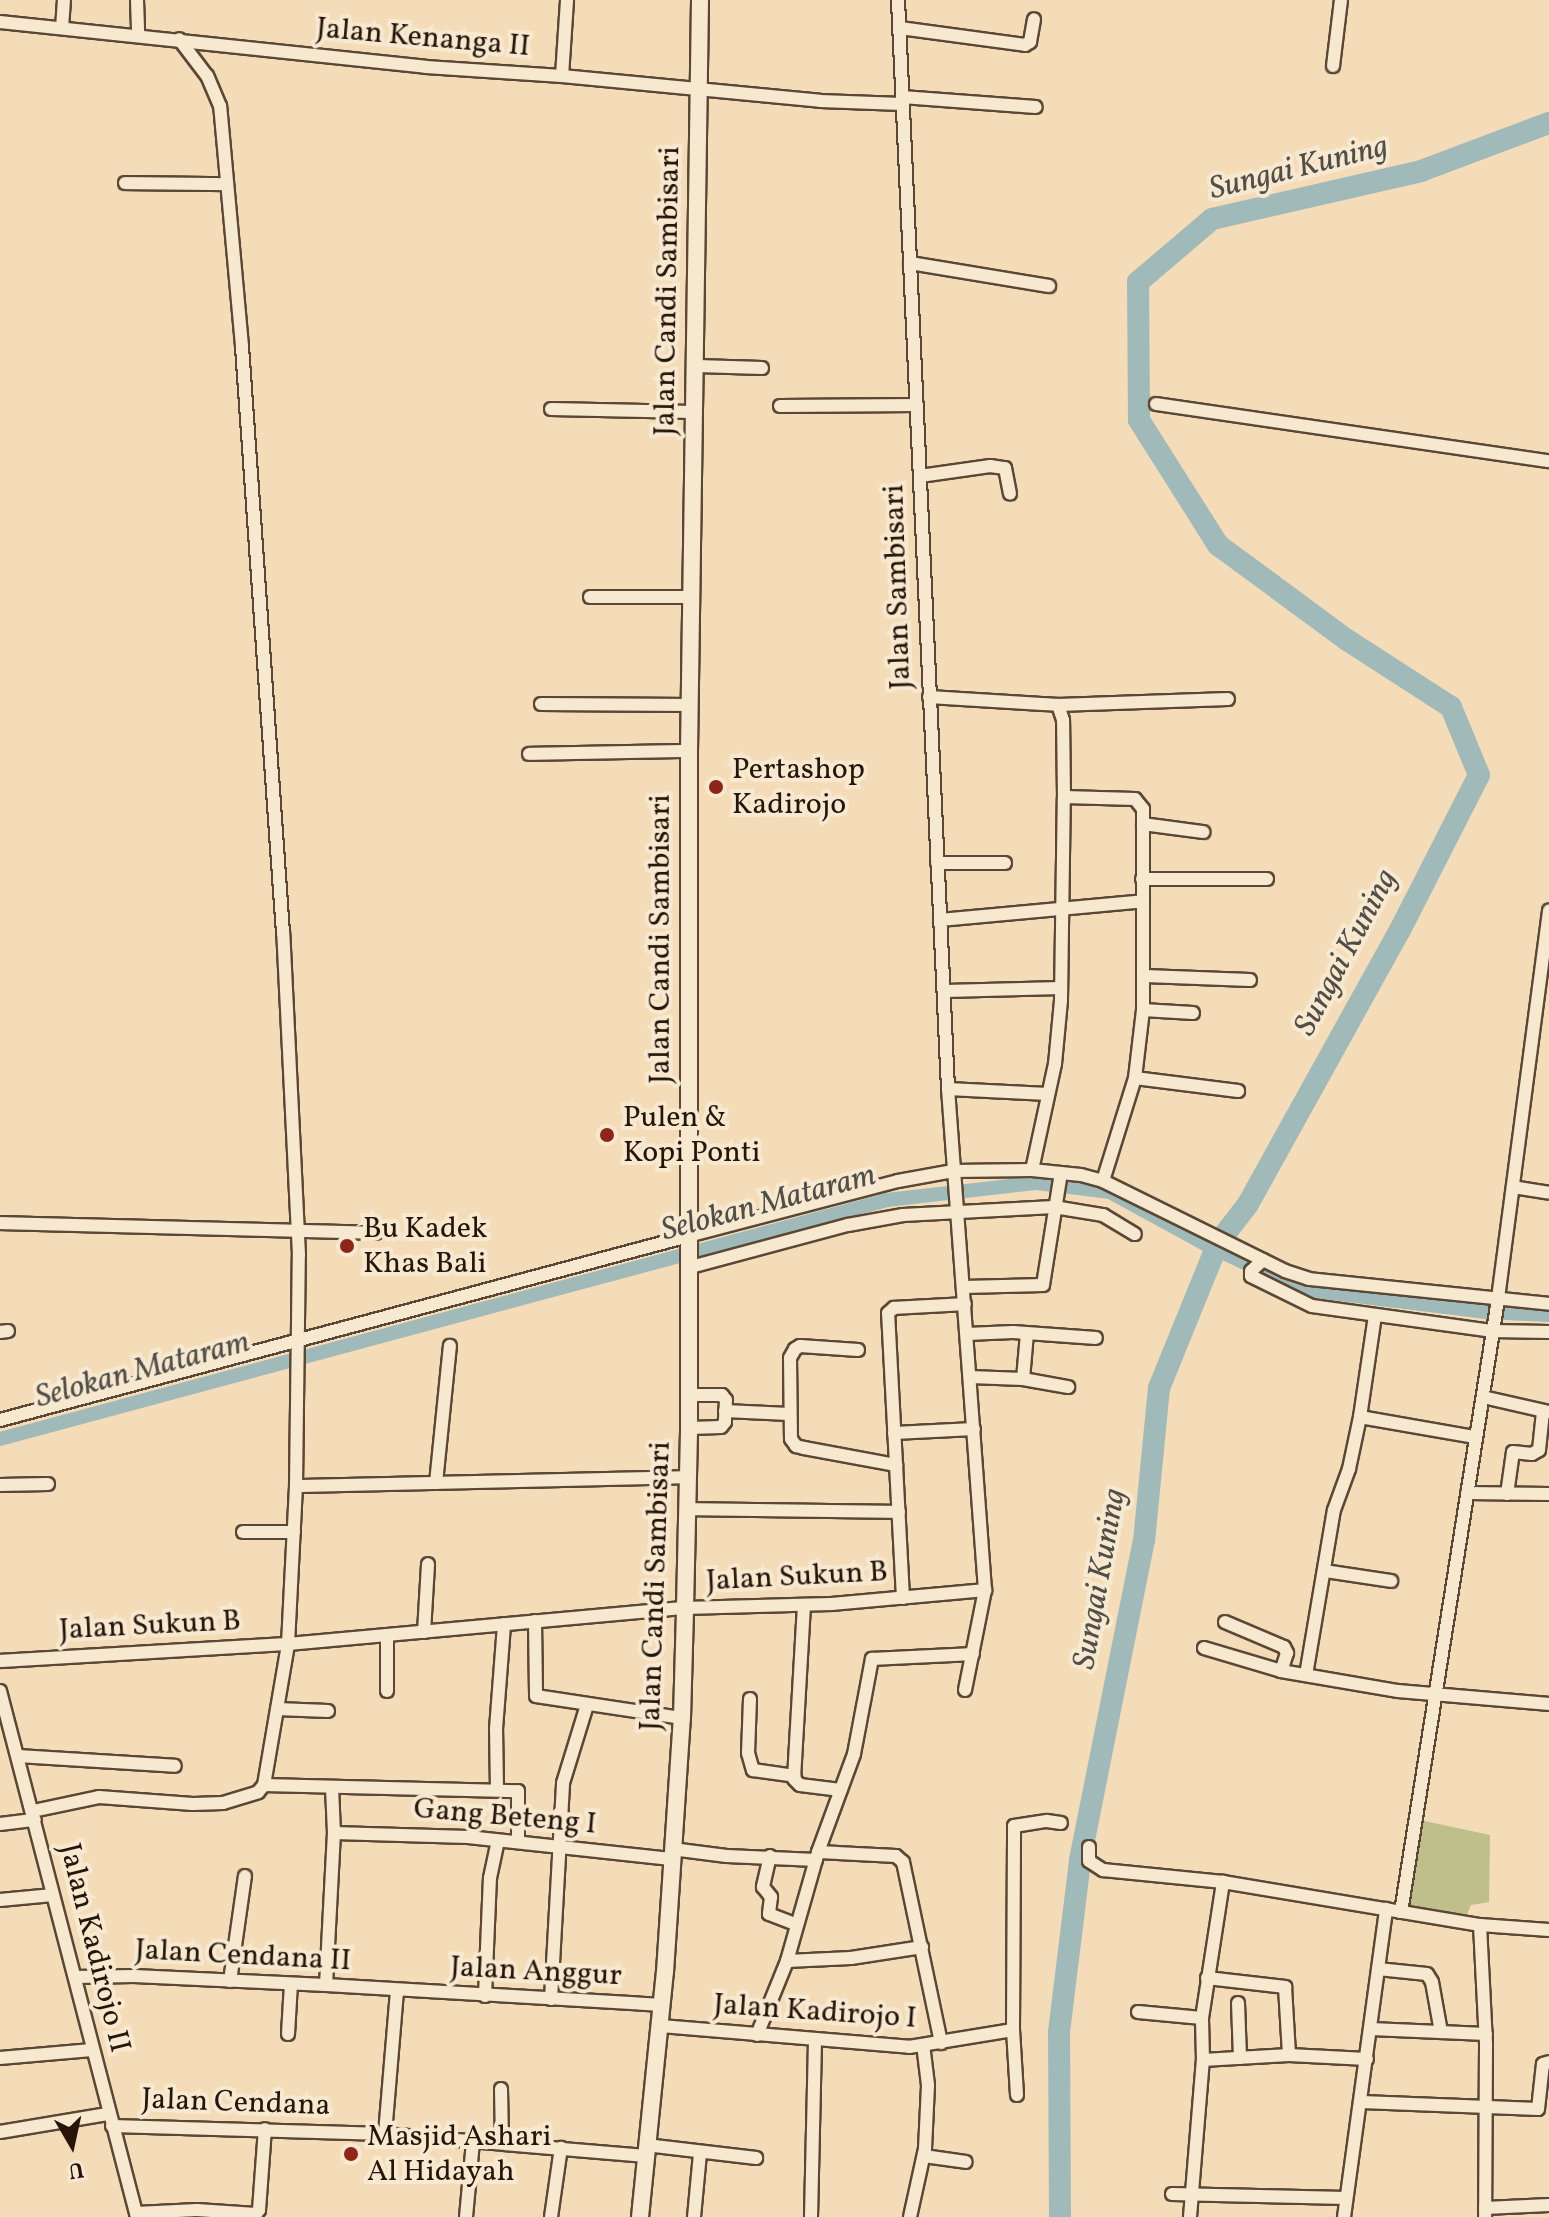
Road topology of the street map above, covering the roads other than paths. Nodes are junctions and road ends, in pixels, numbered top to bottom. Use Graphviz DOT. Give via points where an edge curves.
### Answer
graph roads {
  1 [pos="64,0"];
  2 [pos="137,0"];
  3 [pos="567,0"];
  4 [pos="700,0"];
  5 [pos="898,0"];
  6 [pos="1341,0"];
  7 [pos="1034,19"];
  8 [pos="0,22"];
  9 [pos="62,28"];
  10 [pos="900,28"];
  11 [pos="138,36"];
  12 [pos="179,39"];
  13 [pos="1333,66"];
  14 [pos="562,76"];
  15 [pos="698,91"];
  16 [pos="902,100"];
  17 [pos="1036,107"];
  18 [pos="125,183"];
  19 [pos="227,184"];
  20 [pos="910,263"];
  21 [pos="1049,286"];
  22 [pos="697,366"];
  23 [pos="762,368"];
  24 [pos="1156,404"];
  25 [pos="917,405"];
  26 [pos="780,406"];
  27 [pos="551,409"];
  28 [pos="693,412"];
  29 [pos="1549,461"];
  30 [pos="920,476"];
  31 [pos="1010,494"];
  32 [pos="590,597"];
  33 [pos="693,597"];
  34 [pos="929,697"];
  35 [pos="1228,699"];
  36 [pos="541,704"];
  37 [pos="691,705"];
  38 [pos="1058,705"];
  39 [pos="689,751"];
  40 [pos="529,754"];
  41 [pos="1064,797"];
  42 [pos="1143,824"];
  43 [pos="1203,832"];
  44 [pos="937,863"];
  45 [pos="1005,863"];
  46 [pos="1142,879"];
  47 [pos="1267,879"];
  48 [pos="1143,901"];
  49 [pos="1549,910"];
  50 [pos="1063,911"];
  51 [pos="940,920"];
  52 [pos="1145,976"];
  53 [pos="1250,980"];
  54 [pos="1061,988"];
  55 [pos="945,991"];
  56 [pos="1143,1010"];
  57 [pos="1193,1013"];
  58 [pos="1135,1078"];
  59 [pos="948,1089"];
  60 [pos="1238,1091"];
  61 [pos="1048,1094"];
  62 [pos="1032,1170"];
  63 [pos="1060,1175"];
  64 [pos="954,1176"];
  65 [pos="1103,1181"];
  66 [pos="1513,1187"];
  67 [pos="1549,1193"];
  68 [pos="1055,1200"];
  69 [pos="958,1206"];
  70 [pos="0,1223"];
  71 [pos="299,1233"];
  72 [pos="376,1233"];
  73 [pos="1135,1234"];
  74 [pos="688,1239"];
  75 [pos="1257,1263"];
  76 [pos="687,1266"];
  77 [pos="964,1287"];
  78 [pos="1498,1303"];
  79 [pos="965,1304"];
  80 [pos="1549,1304"];
  81 [pos="1375,1315"];
  82 [pos="1494,1329"];
  83 [pos="1549,1332"];
  84 [pos="1027,1333"];
  85 [pos="967,1334"];
  86 [pos="1096,1338"];
  87 [pos="296,1346"];
  88 [pos="450,1346"];
  89 [pos="858,1350"];
  90 [pos="970,1377"];
  91 [pos="1023,1379"];
  92 [pos="1068,1387"];
  93 [pos="689,1395"];
  94 [pos="1483,1397"];
  95 [pos="725,1411"];
  96 [pos="1546,1411"];
  97 [pos="789,1414"];
  98 [pos="1360,1417"];
  99 [pos="0,1420"];
  100 [pos="689,1428"];
  101 [pos="974,1429"];
  102 [pos="894,1433"];
  103 [pos="1475,1437"];
  104 [pos="896,1465"];
  105 [pos="688,1477"];
  106 [pos="436,1483"];
  107 [pos="48,1484"];
  108 [pos="0,1485"];
  109 [pos="296,1486"];
  110 [pos="1467,1493"];
  111 [pos="1507,1494"];
  112 [pos="1549,1494"];
  113 [pos="686,1509"];
  114 [pos="899,1512"];
  115 [pos="243,1532"];
  116 [pos="294,1532"];
  117 [pos="428,1564"];
  118 [pos="1325,1571"];
  119 [pos="1391,1581"];
  120 [pos="985,1590"];
  121 [pos="903,1598"];
  122 [pos="804,1605"];
  123 [pos="685,1608"];
  124 [pos="535,1621"];
  125 [pos="1225,1622"];
  126 [pos="504,1624"];
  127 [pos="424,1632"];
  128 [pos="387,1635"];
  129 [pos="288,1644"];
  130 [pos="1204,1648"];
  131 [pos="973,1654"];
  132 [pos="0,1661"];
  133 [pos="1281,1671"];
  134 [pos="1306,1675"];
  135 [pos="965,1690"];
  136 [pos="0,1691"];
  137 [pos="387,1691"];
  138 [pos="1434,1693"];
  139 [pos="750,1699"];
  140 [pos="1549,1704"];
  141 [pos="587,1705"];
  142 [pos="277,1709"];
  143 [pos="328,1711"];
  144 [pos="682,1718"];
  145 [pos="18,1756"];
  146 [pos="175,1766"];
  147 [pos="795,1776"];
  148 [pos="264,1785"];
  149 [pos="332,1788"];
  150 [pos="497,1790"];
  151 [pos="841,1790"];
  152 [pos="34,1815"];
  153 [pos="1061,1823"];
  154 [pos="0,1824"];
  155 [pos="334,1833"];
  156 [pos="498,1841"];
  157 [pos="518,1842"];
  158 [pos="1089,1847"];
  159 [pos="561,1849"];
  160 [pos="672,1854"];
  161 [pos="770,1856"];
  162 [pos="817,1856"];
  163 [pos="245,1876"];
  164 [pos="1223,1882"];
  165 [pos="53,1895"];
  166 [pos="0,1900"];
  167 [pos="1386,1909"];
  168 [pos="1401,1912"];
  169 [pos="797,1925"];
  170 [pos="1480,1925"];
  171 [pos="1549,1930"];
  172 [pos="922,1947"];
  173 [pos="787,1961"];
  174 [pos="1378,1969"];
  175 [pos="75,1977"];
  176 [pos="1207,1978"];
  177 [pos="230,1981"];
  178 [pos="291,1984"];
  179 [pos="326,1985"];
  180 [pos="403,1991"];
  181 [pos="485,1996"];
  182 [pos="551,1999"];
  183 [pos="1238,2003"];
  184 [pos="662,2005"];
  185 [pos="1138,2012"];
  186 [pos="1202,2018"];
  187 [pos="661,2026"];
  188 [pos="1371,2029"];
  189 [pos="1013,2030"];
  190 [pos="1441,2032"];
  191 [pos="288,2034"];
  192 [pos="1486,2034"];
  193 [pos="757,2035"];
  194 [pos="815,2040"];
  195 [pos="941,2043"];
  196 [pos="923,2047"];
  197 [pos="92,2050"];
  198 [pos="1289,2055"];
  199 [pos="0,2058"];
  200 [pos="1240,2058"];
  201 [pos="1367,2059"];
  202 [pos="1203,2060"];
  203 [pos="1549,2062"];
  204 [pos="501,2089"];
  205 [pos="1017,2095"];
  206 [pos="1362,2102"];
  207 [pos="1486,2107"];
  208 [pos="110,2120"];
  209 [pos="265,2129"];
  210 [pos="0,2132"];
  211 [pos="385,2134"];
  212 [pos="473,2141"];
  213 [pos="502,2142"];
  214 [pos="561,2148"];
  215 [pos="646,2150"];
  216 [pos="700,2153"];
  217 [pos="924,2156"];
  218 [pos="756,2158"];
  219 [pos="966,2162"];
  220 [pos="1172,2194"];
  221 [pos="1193,2195"];
  222 [pos="1346,2198"];
  223 [pos="1549,2205"];
  224 [pos="1485,2213"];
  225 [pos="137,2215"];
  226 [pos="466,2217"];
  227 [pos="551,2217"];
  228 [pos="640,2217"];
  229 [pos="694,2217"];
  230 [pos="811,2217"];
  231 [pos="910,2217"];
  232 [pos="1190,2217"];
  233 [pos="1344,2217"];
  1 -- 9 [label="street"];
  2 -- 11 [label="street"];
  3 -- 14 [label="street"];
  4 -- 15 [label="street, Jalan Candi Sambisari"];
  5 -- 10 [label="street, Jalan Sambisari"];
  6 -- 13 [label="street"];
  7 -- 10 [label="street" via="1025,45"];
  8 -- 9 [label="street, Jalan Kenanga II"];
  9 -- 11 [label="street, Jalan Kenanga II"];
  10 -- 16 [label="street, Jalan Sambisari"];
  11 -- 12 [label="street, Jalan Kenanga II"];
  12 -- 14 [label="street, Jalan Kenanga II" via="426,67"];
  12 -- 19 [label="street" via="215,90"];
  14 -- 15 [label="street, Jalan Kenanga II"];
  15 -- 16 [label="street, Jalan Kenanga II"];
  15 -- 22 [label="street, Jalan Candi Sambisari"];
  16 -- 17 [label="street, Jalan Kenanga II"];
  16 -- 20 [label="street, Jalan Sambisari"];
  18 -- 19 [label="street"];
  19 -- 71 [label="street" via="281,902"];
  20 -- 21 [label="street"];
  20 -- 25 [label="street, Jalan Sambisari"];
  22 -- 23 [label="street"];
  22 -- 28 [label="street, Jalan Candi Sambisari"];
  24 -- 29 [label="street"];
  25 -- 26 [label="street"];
  25 -- 30 [label="street, Jalan Sambisari"];
  27 -- 28 [label="street"];
  28 -- 33 [label="street, Jalan Candi Sambisari"];
  30 -- 31 [label="street" via="1005,468"];
  30 -- 34 [label="street, Jalan Sambisari"];
  32 -- 33 [label="street"];
  33 -- 37 [label="street, Jalan Candi Sambisari"];
  34 -- 38 [label="street"];
  34 -- 44 [label="street, Jalan Sambisari"];
  35 -- 38 [label="street"];
  36 -- 37 [label="street"];
  37 -- 39 [label="street, Jalan Candi Sambisari"];
  38 -- 41 [label="street" via="1063,720"];
  39 -- 40 [label="street"];
  39 -- 74 [label="street, Jalan Candi Sambisari"];
  41 -- 42 [label="street" via="1135,799 1142,804"];
  41 -- 50 [label="street"];
  42 -- 43 [label="street"];
  42 -- 46 [label="street"];
  44 -- 45 [label="street"];
  44 -- 51 [label="street, Jalan Sambisari"];
  46 -- 47 [label="street"];
  46 -- 48 [label="street"];
  48 -- 50 [label="street"];
  48 -- 52 [label="street"];
  49 -- 66 [label="street"];
  50 -- 51 [label="street"];
  50 -- 54 [label="street"];
  51 -- 55 [label="street, Jalan Sambisari"];
  52 -- 53 [label="street"];
  52 -- 56 [label="street"];
  54 -- 55 [label="street"];
  54 -- 61 [label="street"];
  55 -- 59 [label="street, Jalan Sambisari"];
  56 -- 57 [label="street"];
  56 -- 58 [label="street"];
  58 -- 60 [label="street"];
  58 -- 65 [label="street"];
  59 -- 61 [label="street"];
  59 -- 64 [label="street, Jalan Sambisari"];
  61 -- 62 [label="street"];
  62 -- 63 [label="street"];
  62 -- 64 [label="street"];
  63 -- 65 [label="street"];
  63 -- 68 [label="street"];
  64 -- 69 [label="street"];
  64 -- 74 [label="street" via="898,1181"];
  65 -- 75 [label="street"];
  66 -- 67 [label="street"];
  66 -- 78 [label="street"];
  68 -- 69 [label="street"];
  68 -- 73 [label="street" via="1103,1215"];
  68 -- 77 [label="street" via="1043,1285"];
  69 -- 76 [label="street" via="848,1225"];
  69 -- 77 [label="street"];
  70 -- 71 [label="street"];
  71 -- 72 [label="street"];
  71 -- 87 [label="street"];
  74 -- 76 [label="street, Jalan Candi Sambisari"];
  74 -- 87 [label="street"];
  75 -- 78 [label="street" via="1309,1279"];
  75 -- 81 [label="street" via="1251,1276 1312,1306"];
  76 -- 93 [label="street, Jalan Candi Sambisari"];
  77 -- 79 [label="street"];
  78 -- 80 [label="street"];
  78 -- 82 [label="street"];
  79 -- 85 [label="street"];
  79 -- 102 [label="street" via="894,1308 888,1313"];
  81 -- 82 [label="street"];
  81 -- 98 [label="street"];
  82 -- 83 [label="street"];
  82 -- 94 [label="street"];
  84 -- 85 [label="street"];
  84 -- 86 [label="street"];
  84 -- 91 [label="street"];
  85 -- 90 [label="street"];
  87 -- 99 [label="street"];
  87 -- 109 [label="street"];
  88 -- 106 [label="street"];
  89 -- 97 [label="street" via="795,1349 790,1358"];
  90 -- 91 [label="street"];
  90 -- 101 [label="street"];
  91 -- 92 [label="street"];
  93 -- 95 [label="street" via="722,1395"];
  93 -- 100 [label="street, Jalan Candi Sambisari"];
  94 -- 96 [label="street"];
  94 -- 103 [label="street"];
  95 -- 97 [label="street"];
  95 -- 100 [label="street" via="721,1427"];
  96 -- 111 [label="street" via="1539,1450 1513,1452"];
  97 -- 104 [label="street" via="796,1446"];
  98 -- 103 [label="street"];
  98 -- 118 [label="street" via="1334,1510"];
  100 -- 105 [label="street, Jalan Candi Sambisari"];
  101 -- 102 [label="street"];
  101 -- 120 [label="street"];
  102 -- 104 [label="street"];
  103 -- 110 [label="street"];
  104 -- 114 [label="street"];
  105 -- 106 [label="street"];
  105 -- 113 [label="street, Jalan Candi Sambisari"];
  106 -- 109 [label="street"];
  107 -- 108 [label="street"];
  109 -- 116 [label="street"];
  110 -- 111 [label="street"];
  110 -- 138 [label="street"];
  111 -- 112 [label="street"];
  113 -- 114 [label="street"];
  113 -- 123 [label="street, Jalan Candi Sambisari"];
  114 -- 121 [label="street"];
  115 -- 116 [label="street"];
  116 -- 129 [label="street"];
  117 -- 127 [label="street"];
  118 -- 119 [label="street"];
  118 -- 134 [label="street"];
  120 -- 121 [label="street, Jalan Sukun B"];
  120 -- 131 [label="street"];
  121 -- 122 [label="street, Jalan Sukun B"];
  122 -- 123 [label="street, Jalan Sukun B"];
  122 -- 147 [label="street"];
  123 -- 124 [label="street, Jalan Sukun B"];
  123 -- 144 [label="street, Jalan Candi Sambisari"];
  124 -- 126 [label="street, Jalan Sukun B"];
  124 -- 141 [label="street" via="535,1695"];
  125 -- 133 [label="street" via="1284,1647"];
  126 -- 127 [label="street, Jalan Sukun B"];
  126 -- 150 [label="street"];
  127 -- 128 [label="street, Jalan Sukun B"];
  128 -- 129 [label="street, Jalan Sukun B"];
  128 -- 137 [label="street"];
  129 -- 132 [label="street, Jalan Sukun B"];
  129 -- 142 [label="street"];
  130 -- 133 [label="street"];
  131 -- 135 [label="street"];
  131 -- 151 [label="street" via="872,1659 854,1754"];
  133 -- 134 [label="street"];
  134 -- 138 [label="street"];
  136 -- 145 [label="street, Jalan Kadirojo II"];
  138 -- 140 [label="street"];
  138 -- 168 [label="street"];
  139 -- 147 [label="street" via="748,1753 753,1770"];
  141 -- 144 [label="street"];
  141 -- 159 [label="street" via="563,1783"];
  142 -- 143 [label="street"];
  142 -- 148 [label="street"];
  144 -- 160 [label="street, Jalan Candi Sambisari"];
  145 -- 146 [label="street"];
  145 -- 152 [label="street, Jalan Kadirojo II"];
  147 -- 151 [label="street" via="800,1785"];
  148 -- 149 [label="street"];
  148 -- 152 [label="street" via="252,1795 223,1803 99,1797"];
  149 -- 150 [label="street"];
  149 -- 155 [label="street"];
  150 -- 157 [label="street" via="520,1793"];
  151 -- 162 [label="street"];
  152 -- 154 [label="street"];
  152 -- 165 [label="street, Jalan Kadirojo II"];
  153 -- 189 [label="street" via="1014,1826"];
  155 -- 156 [label="street, Gang Beteng I"];
  155 -- 179 [label="street"];
  156 -- 157 [label="street, Gang Beteng I"];
  156 -- 181 [label="street" via="490,1878"];
  157 -- 159 [label="street, Gang Beteng I"];
  158 -- 164 [label="street" via="1089,1861 1103,1870"];
  159 -- 160 [label="street, Gang Beteng I"];
  159 -- 182 [label="street"];
  160 -- 161 [label="street, Gang Beteng I"];
  160 -- 184 [label="street, Jalan Candi Sambisari"];
  161 -- 162 [label="street, Gang Beteng I"];
  161 -- 169 [label="street" via="763,1887 771,1897 770,1916"];
  162 -- 169 [label="street"];
  162 -- 172 [label="street, Gang Beteng I" via="900,1858"];
  163 -- 177 [label="street"];
  164 -- 167 [label="street"];
  164 -- 176 [label="street"];
  165 -- 166 [label="street"];
  165 -- 175 [label="street, Jalan Kadirojo II"];
  167 -- 168 [label="street"];
  167 -- 174 [label="street"];
  168 -- 170 [label="street"];
  169 -- 173 [label="street"];
  170 -- 171 [label="street"];
  170 -- 192 [label="street"];
  172 -- 173 [label="street"];
  172 -- 195 [label="street"];
  173 -- 193 [label="street"];
  174 -- 188 [label="street"];
  174 -- 190 [label="street" via="1431,1977"];
  175 -- 177 [label="street, Jalan Cendana II"];
  175 -- 197 [label="street, Jalan Kadirojo II"];
  176 -- 186 [label="street"];
  176 -- 198 [label="street" via="1285,1987"];
  177 -- 178 [label="street, Jalan Cendana II"];
  178 -- 179 [label="street, Jalan Cendana II"];
  178 -- 191 [label="street"];
  179 -- 180 [label="street, Jalan Cendana II"];
  180 -- 181 [label="street, Jalan Anggur"];
  180 -- 211 [label="street"];
  181 -- 182 [label="street, Jalan Anggur"];
  182 -- 184 [label="street, Jalan Anggur"];
  183 -- 200 [label="street"];
  184 -- 187 [label="street, Jalan Candi Sambisari"];
  185 -- 186 [label="street"];
  186 -- 202 [label="street"];
  187 -- 193 [label="street, Jalan Kadirojo I"];
  187 -- 215 [label="street, Jalan Candi Sambisari"];
  188 -- 190 [label="street"];
  188 -- 201 [label="street"];
  189 -- 195 [label="street, Jalan Kadirojo I"];
  189 -- 205 [label="street"];
  190 -- 192 [label="street"];
  192 -- 207 [label="street"];
  193 -- 194 [label="street, Jalan Kadirojo I"];
  194 -- 196 [label="street, Jalan Kadirojo I"];
  194 -- 230 [label="street"];
  195 -- 196 [label="street, Jalan Kadirojo I"];
  196 -- 217 [label="street" via="928,2085"];
  197 -- 199 [label="street"];
  197 -- 208 [label="street, Jalan Kadirojo II"];
  198 -- 200 [label="street"];
  198 -- 201 [label="street"];
  200 -- 202 [label="street"];
  201 -- 206 [label="street"];
  202 -- 221 [label="street"];
  203 -- 207 [label="street" via="1543,2064 1540,2109"];
  204 -- 213 [label="street"];
  206 -- 207 [label="street"];
  206 -- 222 [label="street"];
  207 -- 224 [label="street"];
  208 -- 209 [label="street, Jalan Cendana"];
  208 -- 210 [label="street, Jalan Cendana"];
  208 -- 225 [label="street, Jalan Kadirojo II"];
  209 -- 211 [label="street, Jalan Cendana"];
  209 -- 225 [label="street" via="256,2214 197,2210"];
  211 -- 212 [label="street, Jalan Cendana"];
  212 -- 213 [label="street, Jalan Cendana"];
  212 -- 226 [label="street"];
  213 -- 214 [label="street, Jalan Cendana"];
  214 -- 215 [label="street, Jalan Cendana"];
  214 -- 227 [label="street"];
  215 -- 216 [label="street, Jalan Cendana"];
  215 -- 228 [label="street, Jalan Candi Sambisari"];
  216 -- 218 [label="street, Jalan Cendana"];
  216 -- 229 [label="street"];
  217 -- 219 [label="street"];
  217 -- 231 [label="street"];
  220 -- 221 [label="street"];
  221 -- 222 [label="street"];
  221 -- 232 [label="street"];
  222 -- 233 [label="street"];
  223 -- 224 [label="street"];
}
